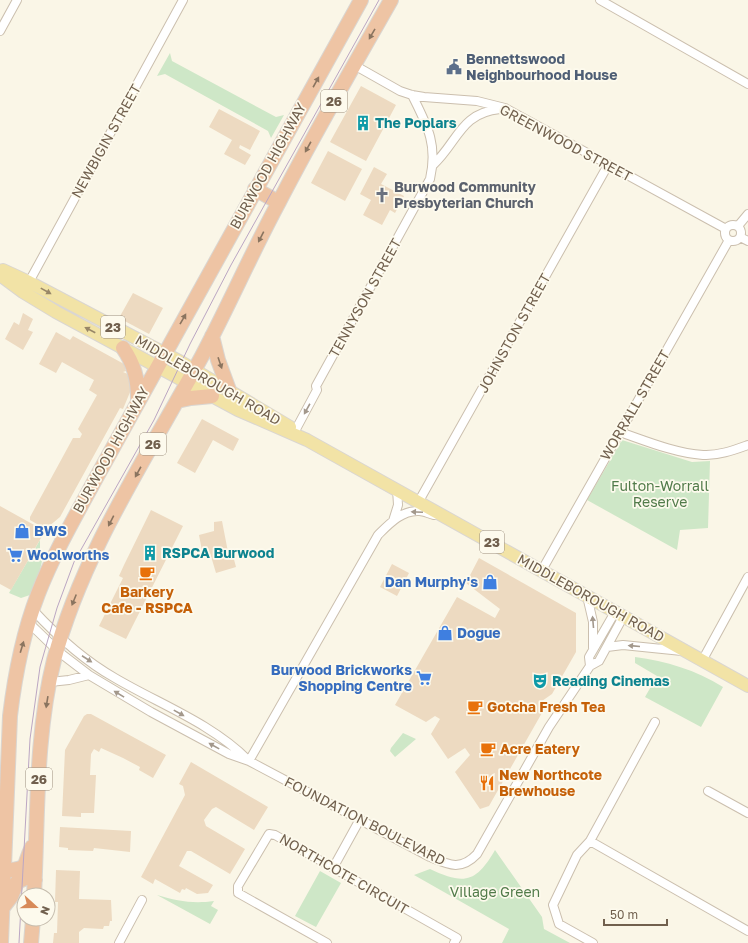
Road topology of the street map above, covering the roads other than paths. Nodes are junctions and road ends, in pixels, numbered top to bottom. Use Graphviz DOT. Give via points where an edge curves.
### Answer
graph roads {
  1 [pos="18,0"];
  2 [pos="184,0"];
  3 [pos="361,0"];
  4 [pos="391,0"];
  5 [pos="600,0"];
  6 [pos="0,31"];
  7 [pos="354,65"];
  8 [pos="748,84"];
  9 [pos="412,95"];
  10 [pos="505,108"];
  11 [pos="433,165"];
  12 [pos="608,165"];
  13 [pos="256,189"];
  14 [pos="278,202"];
  15 [pos="748,214"];
  16 [pos="738,226"];
  17 [pos="726,229"];
  18 [pos="740,237"];
  19 [pos="729,240"];
  20 [pos="748,241"];
  21 [pos="0,269"];
  22 [pos="0,275"];
  23 [pos="28,282"];
  24 [pos="63,300"];
  25 [pos="56,312"];
  26 [pos="212,336"];
  27 [pos="123,348"];
  28 [pos="164,354"];
  29 [pos="157,367"];
  30 [pos="194,370"];
  31 [pos="187,382"];
  32 [pos="229,390"];
  33 [pos="212,396"];
  34 [pos="177,401"];
  35 [pos="138,402"];
  36 [pos="295,431"];
  37 [pos="620,432"];
  38 [pos="307,440"];
  39 [pos="748,445"];
  40 [pos="397,489"];
  41 [pos="419,501"];
  42 [pos="443,514"];
  43 [pos="393,520"];
  44 [pos="542,570"];
  45 [pos="748,577"];
  46 [pos="587,596"];
  47 [pos="619,614"];
  48 [pos="31,616"];
  49 [pos="59,645"];
  50 [pos="607,647"];
  51 [pos="593,649"];
  52 [pos="686,652"];
  53 [pos="702,660"];
  54 [pos="590,666"];
  55 [pos="88,675"];
  56 [pos="50,682"];
  57 [pos="748,686"];
  58 [pos="654,722"];
  59 [pos="249,761"];
  60 [pos="708,791"];
  61 [pos="748,813"];
  62 [pos="359,821"];
  63 [pos="36,840"];
  64 [pos="590,841"];
  65 [pos="3,851"];
  66 [pos="333,868"];
  67 [pos="2,870"];
  68 [pos="35,880"];
  69 [pos="35,887"];
  70 [pos="142,900"];
  71 [pos="2,908"];
  72 [pos="32,927"];
  73 [pos="748,931"];
  74 [pos="0,943"];
  75 [pos="31,943"];
  76 [pos="119,943"];
  77 [pos="327,943"];
  78 [pos="454,943"];
  79 [pos="593,943"];
  1 -- 6 [label="street"];
  2 -- 23 [label="street, NEWBIGIN STREET"];
  13 -- 3 [label="highway, BURWOOD HIGHWAY / 26, one-way"];
  4 -- 7 [label="highway, BURWOOD HIGHWAY / 26, one-way"];
  5 -- 8 [label="street"];
  7 -- 9 [label="street, GREENWOOD STREET"];
  7 -- 14 [label="highway, BURWOOD HIGHWAY / 26, one-way"];
  9 -- 10 [label="street, GREENWOOD STREET" via="477,101"];
  9 -- 11 [label="street, TENNYSON STREET" via="429,131 434,149"];
  10 -- 11 [label="street, TENNYSON STREET" via="485,110 472,119 460,130 443,156"];
  10 -- 12 [label="street, GREENWOOD STREET"];
  11 -- 36 [label="street, TENNYSON STREET, one-way" via="430,178 316,386 317,390"];
  12 -- 17 [label="street, GREENWOOD STREET"];
  12 -- 41 [label="street, JOHNSTON STREET"];
  13 -- 14 [label="highway"];
  28 -- 13 [label="highway, BURWOOD HIGHWAY / 26, one-way"];
  14 -- 26 [label="highway, BURWOOD HIGHWAY / 26, one-way"];
  15 -- 16 [label="street"];
  16 -- 17 [label="street" via="732,224"];
  16 -- 18 [label="street" via="741,230"];
  17 -- 19 [label="street" via="725,234"];
  18 -- 19 [label="street" via="735,241"];
  18 -- 20 [label="street"];
  19 -- 37 [label="street, WORRALL STREET"];
  21 -- 23 [label="main road, MIDDLEBOROUGH ROAD / 23"];
  22 -- 25 [label="main road, MIDDLEBOROUGH ROAD / 23"];
  23 -- 24 [label="main road, MIDDLEBOROUGH ROAD / 23, one-way"];
  24 -- 25 [label="main road"];
  24 -- 28 [label="main road, MIDDLEBOROUGH ROAD / 23"];
  27 -- 25 [label="main road, MIDDLEBOROUGH ROAD / 23, one-way"];
  26 -- 30 [label="highway, BURWOOD HIGHWAY / 26"];
  26 -- 32 [label="highway, one-way"];
  27 -- 29 [label="main road, MIDDLEBOROUGH ROAD / 23"];
  27 -- 35 [label="highway" via="136,374"];
  28 -- 29 [label="highway, BURWOOD HIGHWAY / 26"];
  28 -- 30 [label="main road, MIDDLEBOROUGH ROAD / 23"];
  29 -- 31 [label="main road, MIDDLEBOROUGH ROAD / 23"];
  29 -- 35 [label="highway, BURWOOD HIGHWAY / 26"];
  30 -- 31 [label="highway, BURWOOD HIGHWAY / 26"];
  30 -- 32 [label="main road, MIDDLEBOROUGH ROAD / 23"];
  31 -- 33 [label="main road, MIDDLEBOROUGH ROAD / 23"];
  31 -- 34 [label="highway, BURWOOD HIGHWAY / 26"];
  32 -- 36 [label="main road, MIDDLEBOROUGH ROAD / 23"];
  33 -- 34 [label="highway"];
  33 -- 38 [label="main road, MIDDLEBOROUGH ROAD / 23"];
  34 -- 49 [label="highway, BURWOOD HIGHWAY / 26, one-way" via="89,564"];
  35 -- 48 [label="highway, BURWOOD HIGHWAY / 26" via="71,523 44,579"];
  36 -- 38 [label="main road, MIDDLEBOROUGH ROAD / 23"];
  37 -- 39 [label="street" via="658,446 704,455 727,452"];
  37 -- 44 [label="street, WORRALL STREET"];
  38 -- 40 [label="main road, MIDDLEBOROUGH ROAD / 23"];
  40 -- 41 [label="main road, MIDDLEBOROUGH ROAD / 23"];
  40 -- 43 [label="street" via="398,505"];
  41 -- 42 [label="main road, MIDDLEBOROUGH ROAD / 23"];
  42 -- 43 [label="street, one-way" via="409,512"];
  42 -- 44 [label="main road, MIDDLEBOROUGH ROAD / 23"];
  43 -- 59 [label="street" via="378,535"];
  44 -- 46 [label="main road, MIDDLEBOROUGH ROAD / 23"];
  45 -- 53 [label="street"];
  46 -- 47 [label="main road, MIDDLEBOROUGH ROAD / 23"];
  51 -- 46 [label="street, FOUNDATION BOULEVARD, one-way" via="593,622"];
  47 -- 50 [label="street, FOUNDATION BOULEVARD"];
  47 -- 51 [label="street, FOUNDATION BOULEVARD"];
  47 -- 52 [label="main road, MIDDLEBOROUGH ROAD / 23"];
  48 -- 49 [label="street, FOUNDATION BOULEVARD"];
  48 -- 49 [label="street, FOUNDATION BOULEVARD"];
  65 -- 48 [label="highway, BURWOOD HIGHWAY / 26, one-way" via="10,716 16,674"];
  49 -- 55 [label="street, FOUNDATION BOULEVARD"];
  49 -- 56 [label="highway, BURWOOD HIGHWAY / 26"];
  49 -- 59 [label="street, FOUNDATION BOULEVARD, one-way" via="198,723 234,746"];
  52 -- 50 [label="street, one-way" via="623,645"];
  50 -- 54 [label="street, FOUNDATION BOULEVARD" via="598,661"];
  51 -- 54 [label="street, FOUNDATION BOULEVARD" via="589,657"];
  52 -- 53 [label="main road, MIDDLEBOROUGH ROAD / 23"];
  53 -- 57 [label="main road, MIDDLEBOROUGH ROAD / 23"];
  54 -- 62 [label="street, FOUNDATION BOULEVARD" via="549,727 487,839 470,862 448,864"];
  55 -- 56 [label="street"];
  59 -- 55 [label="street, FOUNDATION BOULEVARD, one-way" via="228,754"];
  56 -- 63 [label="highway, BURWOOD HIGHWAY / 26, one-way" via="40,755"];
  58 -- 64 [label="street"];
  59 -- 62 [label="street, FOUNDATION BOULEVARD"];
  60 -- 61 [label="street"];
  62 -- 66 [label="street"];
  63 -- 67 [label="highway" via="23,866 18,869"];
  63 -- 68 [label="highway, BURWOOD HIGHWAY / 26"];
  64 -- 73 [label="street"];
  64 -- 79 [label="street" via="577,855 553,905 559,924"];
  65 -- 67 [label="highway, BURWOOD HIGHWAY / 26"];
  66 -- 77 [label="street, NORTHCOTE CIRCUIT" via="269,834 237,890 238,893"];
  66 -- 78 [label="street, NORTHCOTE CIRCUIT" via="457,938"];
  67 -- 71 [label="highway, BURWOOD HIGHWAY / 26"];
  68 -- 69 [label="highway, BURWOOD HIGHWAY / 26"];
  68 -- 71 [label="highway" via="28,877 17,882 11,897"];
  70 -- 76 [label="street"];
  71 -- 74 [label="highway, BURWOOD HIGHWAY / 26"];
  72 -- 75 [label="highway"];
}
